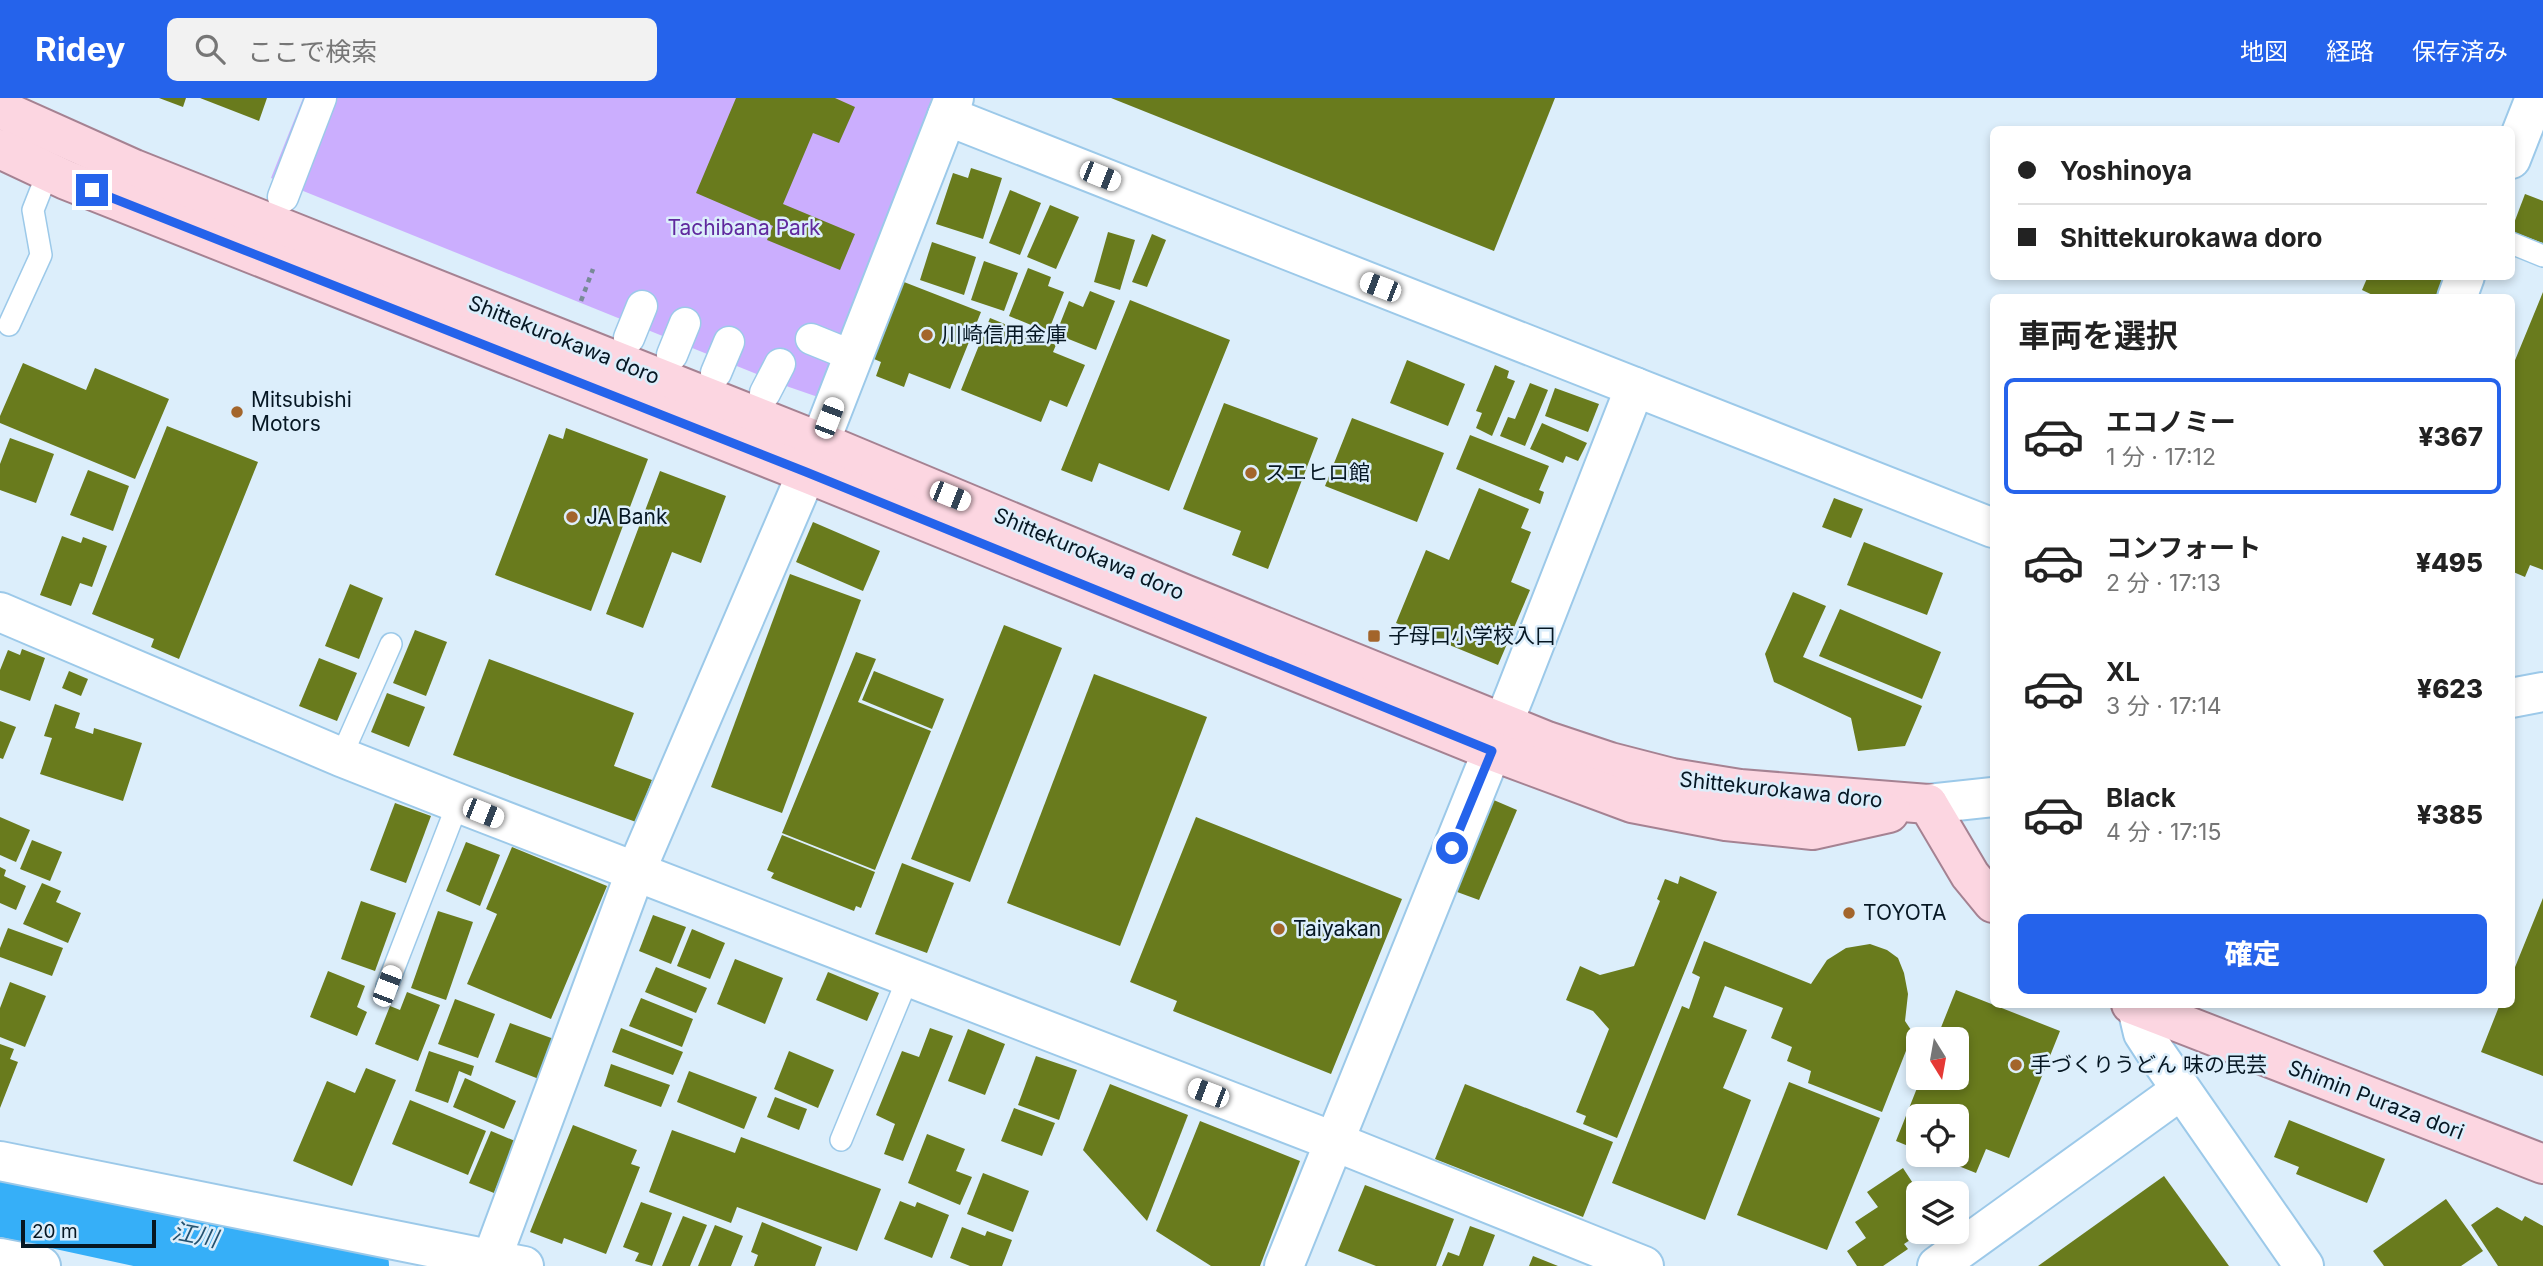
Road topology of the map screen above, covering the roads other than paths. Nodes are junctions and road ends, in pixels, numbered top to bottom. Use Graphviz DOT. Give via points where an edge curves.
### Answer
graph roads {
  1 [pos="321,98"];
  2 [pos="2535,98"];
  3 [pos="951,107"];
  4 [pos="0,109"];
  5 [pos="0,149"];
  6 [pos="2515,149"];
  7 [pos="48,172"];
  8 [pos="283,197"];
  9 [pos="2515,245"];
  10 [pos="2543,256"];
  11 [pos="642,306"];
  12 [pos="685,323"];
  13 [pos="9,325"];
  14 [pos="629,338"];
  15 [pos="811,339"];
  16 [pos="729,342"];
  17 [pos="672,355"];
  18 [pos="853,356"];
  19 [pos="780,364"];
  20 [pos="716,373"];
  21 [pos="1635,387"];
  22 [pos="765,393"];
  23 [pos="813,457"];
  24 [pos="1990,527"];
  25 [pos="2,619"];
  26 [pos="391,644"];
  27 [pos="1497,737"];
  28 [pos="341,757"];
  29 [pos="1990,797"];
  30 [pos="458,803"];
  31 [pos="1928,804"];
  32 [pos="635,873"];
  33 [pos="1990,899"];
  34 [pos="908,978"];
  35 [pos="387,986"];
  36 [pos="2135,1008"];
  37 [pos="2145,1008"];
  38 [pos="2184,1015"];
  39 [pos="2181,1090"];
  40 [pos="841,1140"];
  41 [pos="1333,1140"];
  42 [pos="0,1161"];
  43 [pos="2543,1164"];
  44 [pos="0,1258"];
  45 [pos="501,1264"];
  46 [pos="1635,1264"];
  47 [pos="41,1266"];
  48 [pos="1284,1266"];
  49 [pos="1937,1266"];
  50 [pos="2304,1266"];
  1 -- 8 [label="street"];
  2 -- 6 [label="street"];
  3 -- 18 [label="street"];
  3 -- 21 [label="street"];
  4 -- 23 [label="main road, Shittekurokawa doro"];
  5 -- 7 [label="main road, Shittekurokawa doro"];
  7 -- 13 [label="lane" via="33,210 41,255"];
  7 -- 23 [label="main road, Shittekurokawa doro"];
  9 -- 10 [label="lane"];
  11 -- 14 [label="street"];
  12 -- 17 [label="street"];
  15 -- 18 [label="street"];
  16 -- 20 [label="street"];
  18 -- 23 [label="street"];
  19 -- 22 [label="street"];
  21 -- 24 [label="street"];
  21 -- 27 [label="street"];
  23 -- 27 [label="main road, Shittekurokawa doro"];
  23 -- 32 [label="street"];
  25 -- 28 [label="street"];
  26 -- 28 [label="lane"];
  27 -- 31 [label="main road, Shittekurokawa doro" via="1632,803 1726,821 1813,830"];
  27 -- 41 [label="street"];
  28 -- 30 [label="street"];
  29 -- 31 [label="street, Shittekurokawa doro"];
  30 -- 32 [label="street"];
  30 -- 35 [label="lane"];
  31 -- 33 [label="main road"];
  32 -- 34 [label="street"];
  32 -- 45 [label="street"];
  34 -- 40 [label="lane"];
  34 -- 41 [label="street"];
  36 -- 39 [label="street" via="2143,1033"];
  37 -- 38 [label="main road, Shimin Puraza dori"];
  38 -- 43 [label="main road, Shimin Puraza dori"];
  39 -- 49 [label="street"];
  39 -- 50 [label="street"];
  41 -- 46 [label="street"];
  41 -- 48 [label="street"];
  42 -- 45 [label="street"];
  44 -- 47 [label="street"];
}
